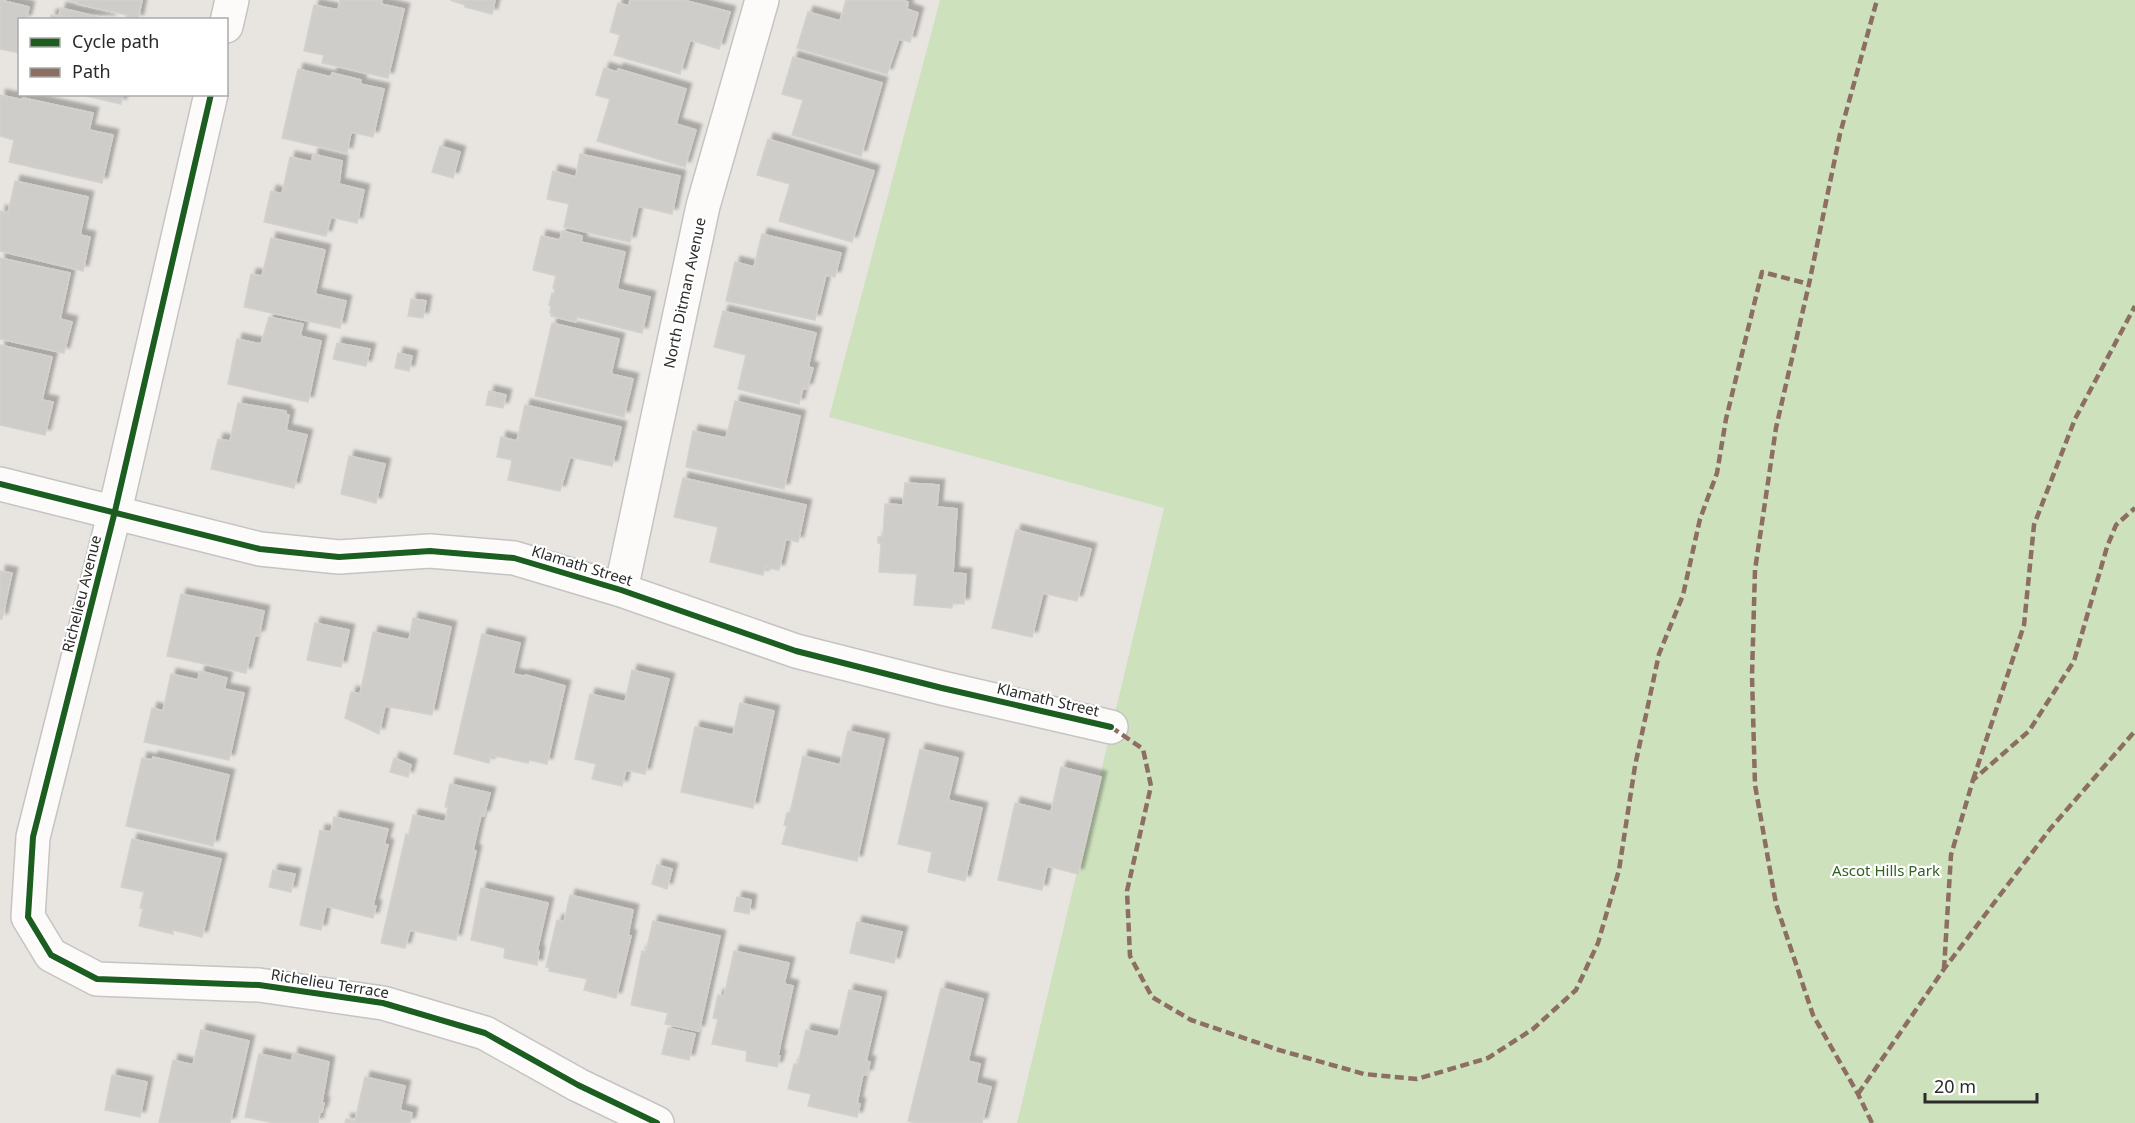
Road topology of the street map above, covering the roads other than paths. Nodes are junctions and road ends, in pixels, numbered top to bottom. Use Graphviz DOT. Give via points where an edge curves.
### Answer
graph roads {
  1 [pos="232,0"];
  2 [pos="762,0"];
  3 [pos="228,18"];
  4 [pos="211,96"];
  5 [pos="0,484"];
  6 [pos="115,511"];
  7 [pos="621,590"];
  8 [pos="1112,727"];
  9 [pos="51,955"];
  10 [pos="657,1123"];
  1 -- 3 [label="street"];
  2 -- 7 [label="street, North Ditman Avenue" via="703,206"];
  4 -- 6 [label="street, Richelieu Avenue"];
  5 -- 6 [label="street, Klamath Street"];
  6 -- 7 [label="street, Klamath Street" via="260,549 339,556 430,551 514,558"];
  6 -- 9 [label="street, Richelieu Avenue" via="33,837 28,917"];
  7 -- 8 [label="street, Klamath Street" via="796,651"];
  9 -- 10 [label="street, Richelieu Terrace" via="98,979 259,985 383,1003 485,1033"];
}
